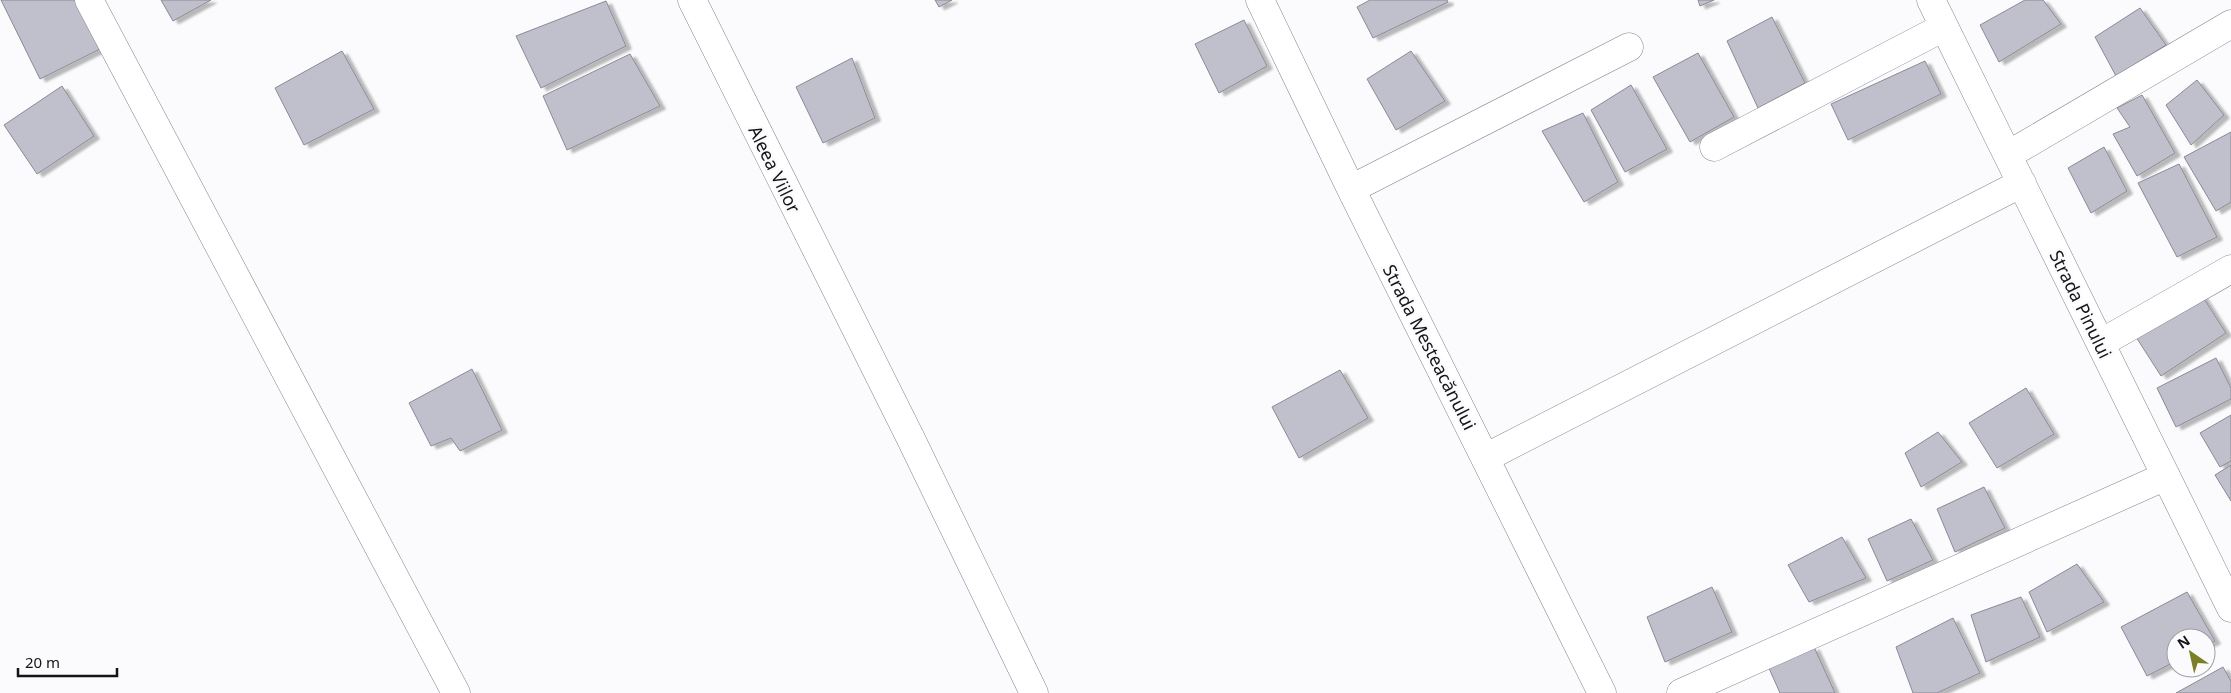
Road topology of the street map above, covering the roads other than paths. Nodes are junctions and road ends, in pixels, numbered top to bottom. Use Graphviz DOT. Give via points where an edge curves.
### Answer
graph roads {
  1 [pos="89,0"];
  2 [pos="692,0"];
  3 [pos="1260,0"];
  4 [pos="1931,0"];
  5 [pos="2231,24"];
  6 [pos="1944,27"];
  7 [pos="1629,47"];
  8 [pos="1714,147"];
  9 [pos="2008,155"];
  10 [pos="2022,183"];
  11 [pos="1351,189"];
  12 [pos="2231,269"];
  13 [pos="2101,343"];
  14 [pos="1485,458"];
  15 [pos="2166,476"];
  16 [pos="2225,580"];
  17 [pos="2231,608"];
  18 [pos="456,693"];
  19 [pos="1034,693"];
  20 [pos="1602,693"];
  21 [pos="1681,693"];
  1 -- 18 [label="street"];
  2 -- 19 [label="street, Aleea Viilor"];
  3 -- 11 [label="street, Strada Mesteacănului"];
  4 -- 6 [label="street, Strada Pinului"];
  5 -- 9 [label="street"];
  6 -- 8 [label="street"];
  6 -- 9 [label="street, Strada Pinului"];
  7 -- 11 [label="street"];
  9 -- 10 [label="street, Strada Pinului"];
  10 -- 13 [label="street, Strada Pinului"];
  10 -- 14 [label="street"];
  11 -- 14 [label="street, Strada Mesteacănului"];
  12 -- 13 [label="street"];
  13 -- 15 [label="street, Strada Pinului"];
  14 -- 20 [label="street, Strada Mesteacănului"];
  15 -- 16 [label="street, Strada Pinului"];
  15 -- 21 [label="street"];
  16 -- 17 [label="street, Strada Pinului"];
}
